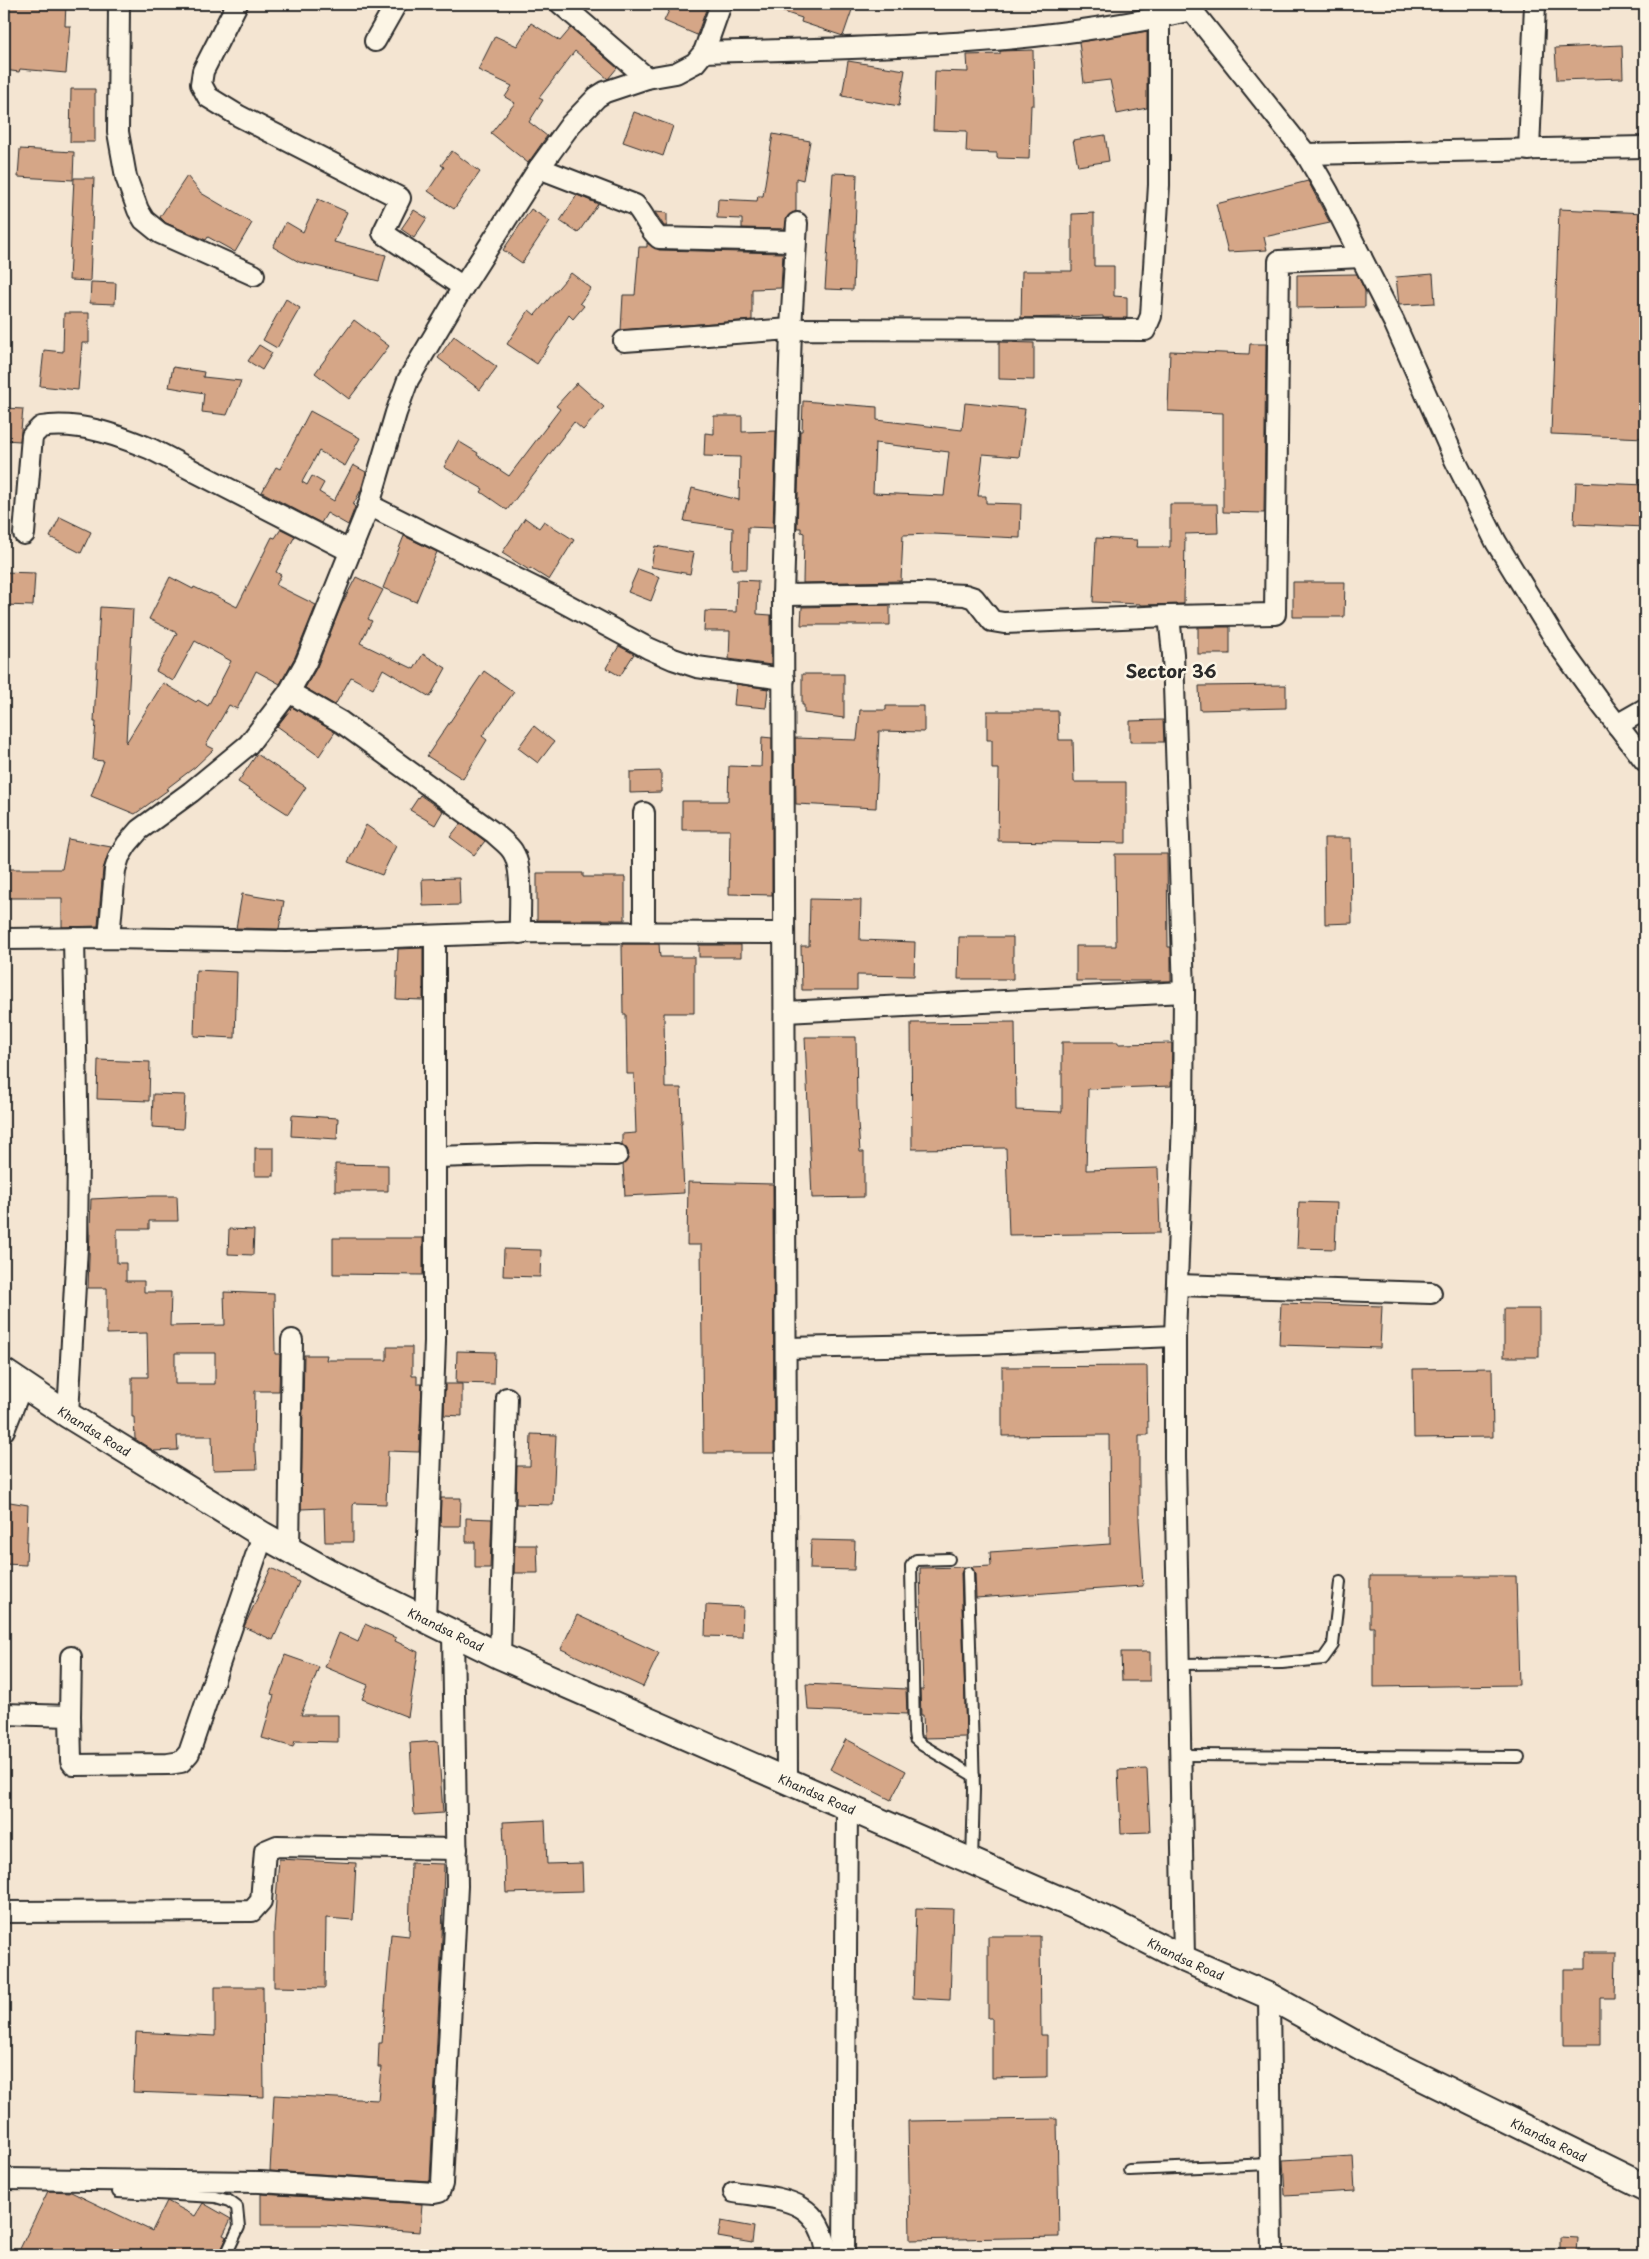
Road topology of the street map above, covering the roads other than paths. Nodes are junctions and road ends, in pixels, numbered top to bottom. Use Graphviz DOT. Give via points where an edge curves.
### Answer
graph roads {
  1 [pos="119,4"];
  2 [pos="238,4"];
  3 [pos="396,4"];
  4 [pos="560,4"];
  5 [pos="721,4"];
  6 [pos="1535,4"];
  7 [pos="1190,7"];
  8 [pos="1159,18"];
  9 [pos="375,42"];
  10 [pos="704,52"];
  11 [pos="647,78"];
  12 [pos="1645,147"];
  13 [pos="1529,150"];
  14 [pos="1306,154"];
  15 [pos="539,168"];
  16 [pos="1361,257"];
  17 [pos="254,275"];
  18 [pos="463,286"];
  19 [pos="791,329"];
  20 [pos="624,341"];
  21 [pos="369,506"];
  22 [pos="24,534"];
  23 [pos="350,551"];
  24 [pos="783,595"];
  25 [pos="1169,616"];
  26 [pos="784,679"];
  27 [pos="289,692"];
  28 [pos="1645,709"];
  29 [pos="1617,725"];
  30 [pos="1645,761"];
  31 [pos="644,813"];
  32 [pos="644,931"];
  33 [pos="520,933"];
  34 [pos="784,933"];
  35 [pos="436,936"];
  36 [pos="74,938"];
  37 [pos="109,938"];
  38 [pos="4,940"];
  39 [pos="1184,992"];
  40 [pos="785,1012"];
  41 [pos="617,1155"];
  42 [pos="436,1157"];
  43 [pos="1178,1285"];
  44 [pos="1432,1293"];
  45 [pos="1175,1336"];
  46 [pos="292,1340"];
  47 [pos="786,1348"];
  48 [pos="13,1379"];
  49 [pos="507,1398"];
  50 [pos="68,1415"];
  51 [pos="4,1430"];
  52 [pos="263,1535"];
  53 [pos="289,1550"];
  54 [pos="949,1559"];
  55 [pos="968,1573"];
  56 [pos="1340,1582"];
  57 [pos="425,1620"];
  58 [pos="453,1633"];
  59 [pos="500,1656"];
  60 [pos="70,1657"];
  61 [pos="1179,1664"];
  62 [pos="4,1714"];
  63 [pos="70,1716"];
  64 [pos="1182,1755"];
  65 [pos="1519,1757"];
  66 [pos="974,1776"];
  67 [pos="787,1781"];
  68 [pos="847,1807"];
  69 [pos="457,1849"];
  70 [pos="972,1862"];
  71 [pos="4,1912"];
  72 [pos="1184,1959"];
  73 [pos="1269,1996"];
  74 [pos="1271,2164"];
  75 [pos="1129,2170"];
  76 [pos="4,2179"];
  77 [pos="1645,2187"];
  78 [pos="118,2192"];
  79 [pos="734,2192"];
  80 [pos="226,2255"];
  81 [pos="827,2255"];
  82 [pos="844,2255"];
  83 [pos="1272,2255"];
  1 -- 17 [label="street" via="118,132 126,177 138,210 144,220 160,233"];
  2 -- 18 [label="street" via="203,70 201,84 208,97 400,198 382,233"];
  3 -- 9 [label="street"];
  4 -- 11 [label="street"];
  5 -- 10 [label="street"];
  6 -- 13 [label="street"];
  7 -- 8 [label="street"];
  7 -- 14 [label="street"];
  8 -- 10 [label="street" via="965,43"];
  8 -- 19 [label="street" via="1158,204 1151,316 1145,330"];
  10 -- 11 [label="street" via="686,69"];
  11 -- 15 [label="street" via="597,97 571,124"];
  12 -- 13 [label="street"];
  13 -- 14 [label="street"];
  14 -- 16 [label="street"];
  15 -- 18 [label="street"];
  15 -- 19 [label="street" via="635,205 652,233 659,238 796,232"];
  16 -- 25 [label="street" via="1279,261 1275,614"];
  16 -- 29 [label="street" via="1496,542 1560,647"];
  18 -- 21 [label="street" via="408,380"];
  19 -- 20 [label="street"];
  19 -- 24 [label="street"];
  21 -- 23 [label="street"];
  21 -- 26 [label="street" via="656,652 697,667"];
  22 -- 23 [label="street" via="32,436 41,427 61,427 94,429 121,436"];
  23 -- 27 [label="street" via="306,662"];
  24 -- 25 [label="street" via="965,595 974,598 992,621 1004,623"];
  24 -- 26 [label="street"];
  25 -- 39 [label="street"];
  26 -- 34 [label="street"];
  27 -- 33 [label="street" via="341,722 494,833 513,852 519,877"];
  27 -- 37 [label="street" via="248,744 192,792 139,830 127,844 115,870"];
  28 -- 29 [label="street"];
  29 -- 30 [label="street"];
  31 -- 32 [label="street"];
  32 -- 33 [label="street"];
  32 -- 34 [label="street"];
  33 -- 35 [label="street"];
  34 -- 40 [label="street"];
  35 -- 37 [label="street" via="286,941"];
  35 -- 42 [label="street"];
  36 -- 37 [label="street"];
  36 -- 38 [label="street"];
  36 -- 50 [label="street" via="78,1154"];
  39 -- 40 [label="street"];
  39 -- 43 [label="street"];
  40 -- 47 [label="street"];
  41 -- 42 [label="street"];
  42 -- 57 [label="street" via="436,1341"];
  43 -- 44 [label="street"];
  43 -- 45 [label="street"];
  45 -- 47 [label="street"];
  45 -- 61 [label="street"];
  46 -- 53 [label="street"];
  47 -- 67 [label="street"];
  48 -- 50 [label="street, Khandsa Road"];
  48 -- 51 [label="street"];
  49 -- 59 [label="street"];
  50 -- 52 [label="street, Khandsa Road"];
  52 -- 53 [label="street, Khandsa Road"];
  52 -- 63 [label="street" via="189,1753 181,1762 74,1765 71,1761"];
  53 -- 57 [label="street, Khandsa Road"];
  54 -- 66 [label="lane" via="916,1560 911,1566 914,1733 922,1745"];
  55 -- 66 [label="lane"];
  56 -- 61 [label="lane" via="1333,1645 1323,1658 1282,1663"];
  57 -- 58 [label="street, Khandsa Road"];
  58 -- 59 [label="street, Khandsa Road"];
  58 -- 69 [label="street"];
  59 -- 67 [label="street, Khandsa Road"];
  60 -- 63 [label="street"];
  61 -- 64 [label="street"];
  62 -- 63 [label="street"];
  64 -- 65 [label="lane"];
  64 -- 72 [label="street"];
  66 -- 70 [label="lane"];
  67 -- 68 [label="street, Khandsa Road"];
  68 -- 70 [label="street, Khandsa Road"];
  68 -- 82 [label="street"];
  69 -- 71 [label="street" via="277,1846 265,1851 260,1901 252,1911"];
  69 -- 76 [label="street" via="440,2192 260,2182"];
  70 -- 72 [label="street, Khandsa Road" via="1109,1921"];
  72 -- 73 [label="street, Khandsa Road"];
  73 -- 74 [label="street"];
  73 -- 77 [label="street, Khandsa Road" via="1372,2053"];
  74 -- 75 [label="lane"];
  74 -- 83 [label="street"];
  78 -- 80 [label="lane" via="229,2201 237,2207 239,2227"];
  79 -- 81 [label="street" via="791,2201 808,2210 820,2227"];
}
